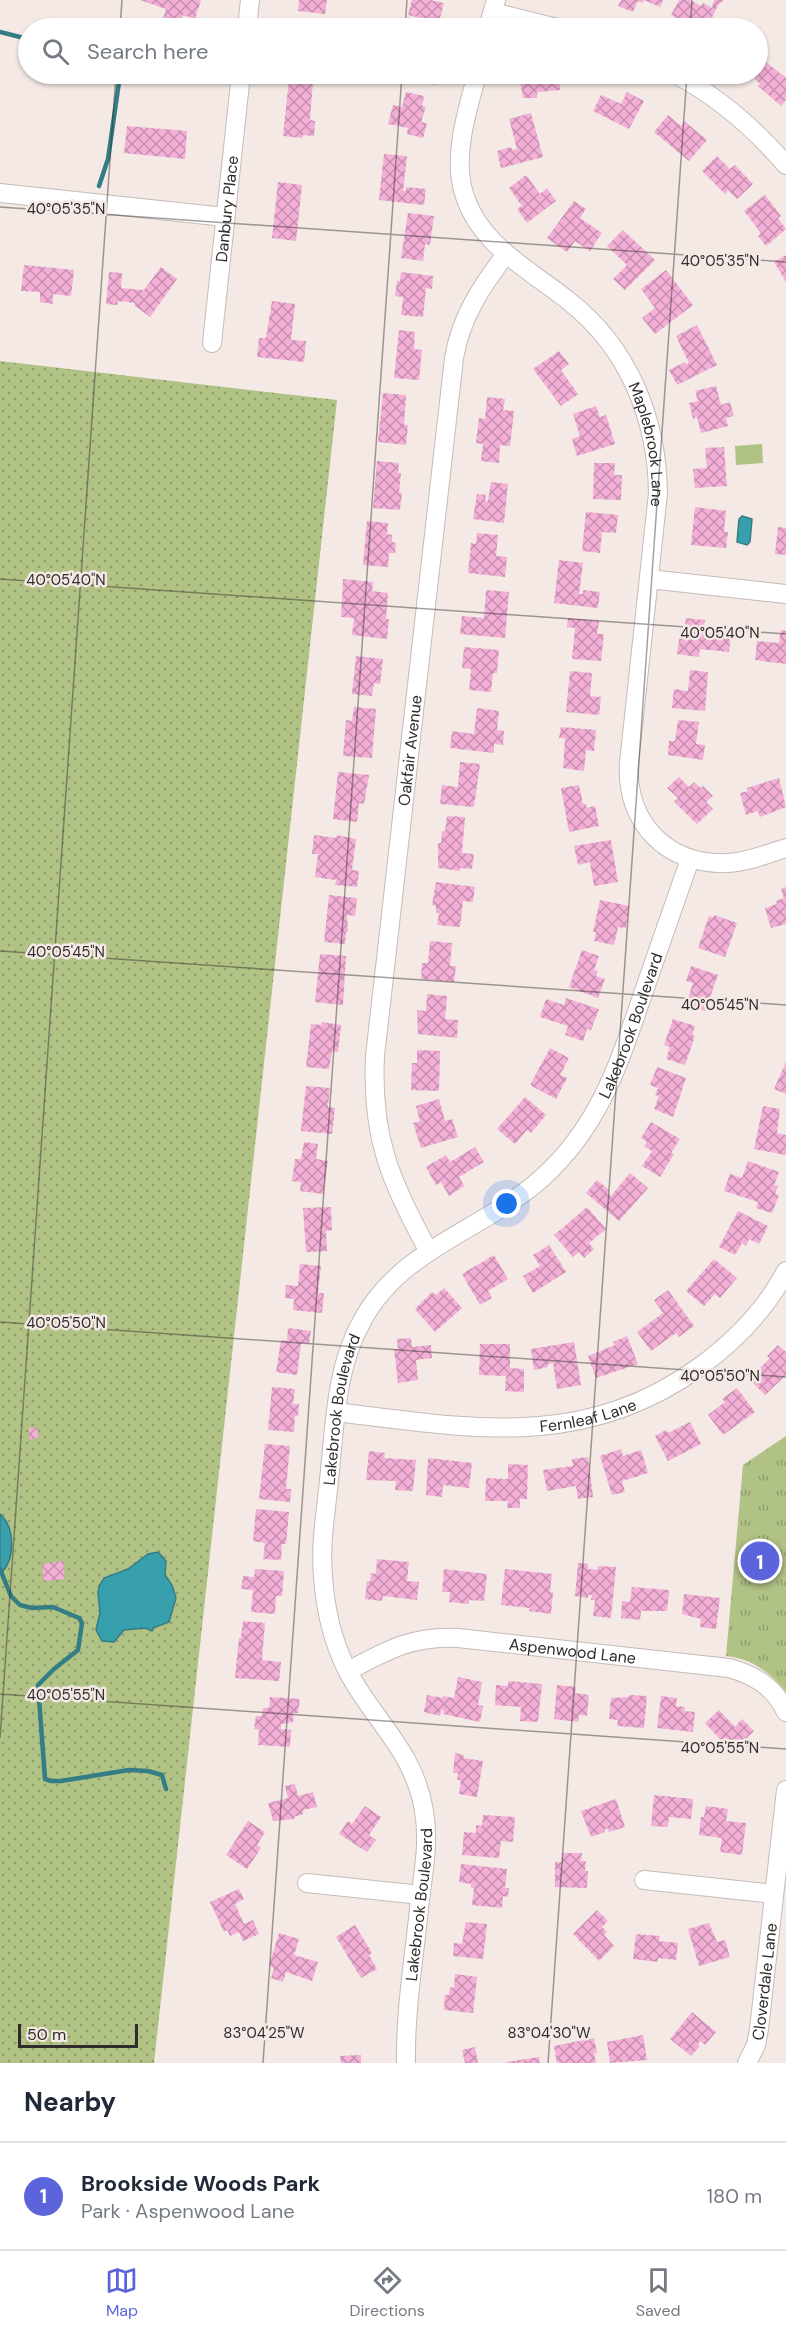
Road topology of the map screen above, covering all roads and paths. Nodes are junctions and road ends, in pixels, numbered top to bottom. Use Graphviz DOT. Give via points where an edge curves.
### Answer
graph roads {
  1 [pos="250,0"];
  2 [pos="492,14"];
  3 [pos="248,18"];
  4 [pos="511,18"];
  5 [pos="241,84"];
  6 [pos="475,84"];
  7 [pos="690,84"];
  8 [pos="786,165"];
  9 [pos="0,193"];
  10 [pos="225,217"];
  11 [pos="506,254"];
  12 [pos="212,343"];
  13 [pos="649,579"];
  14 [pos="786,594"];
  15 [pos="786,848"];
  16 [pos="690,859"];
  17 [pos="428,1250"];
  18 [pos="786,1271"];
  19 [pos="336,1412"];
  20 [pos="348,1671"];
  21 [pos="786,1712"];
  22 [pos="786,1790"];
  23 [pos="644,1880"];
  24 [pos="308,1883"];
  25 [pos="774,1894"];
  26 [pos="421,1895"];
  27 [pos="406,2063"];
  28 [pos="747,2063"];
  1 -- 3 [label="street"];
  2 -- 4 [label="street"];
  5 -- 10 [label="street, Danbury Place"];
  6 -- 11 [label="street, Maplebrook Lane" via="462,139 460,178 471,211 484,232"];
  7 -- 8 [label="street" via="734,114"];
  9 -- 10 [label="street"];
  10 -- 12 [label="street, Danbury Place"];
  11 -- 13 [label="street, Maplebrook Lane" via="591,320 616,351 639,392 658,476"];
  11 -- 17 [label="street, Oakfair Avenue" via="474,299 455,351 375,1056 374,1099 382,1149 395,1187"];
  13 -- 14 [label="street"];
  13 -- 16 [label="street, Maplebrook Lane" via="628,786 637,814 652,835"];
  15 -- 16 [label="street" via="730,863"];
  16 -- 17 [label="street, Lakebrook Boulevard" via="620,1059 589,1124 559,1161 526,1191"];
  17 -- 19 [label="street, Lakebrook Boulevard" via="389,1282 361,1322 343,1368"];
  18 -- 19 [label="street, Fernleaf Lane" via="755,1317 722,1350 670,1387 612,1413 560,1425 505,1429"];
  19 -- 20 [label="street, Lakebrook Boulevard" via="322,1572 330,1625"];
  20 -- 21 [label="street, Aspenwood Lane" via="403,1644 431,1637 458,1638 729,1668 765,1684"];
  20 -- 26 [label="street, Lakebrook Boulevard" via="399,1745 420,1791 426,1839"];
  22 -- 25 [label="street, Cloverdale Lane"];
  23 -- 25 [label="street"];
  24 -- 26 [label="street"];
  25 -- 28 [label="street, Cloverdale Lane" via="759,2029"];
  26 -- 27 [label="street, Lakebrook Boulevard"];
}
